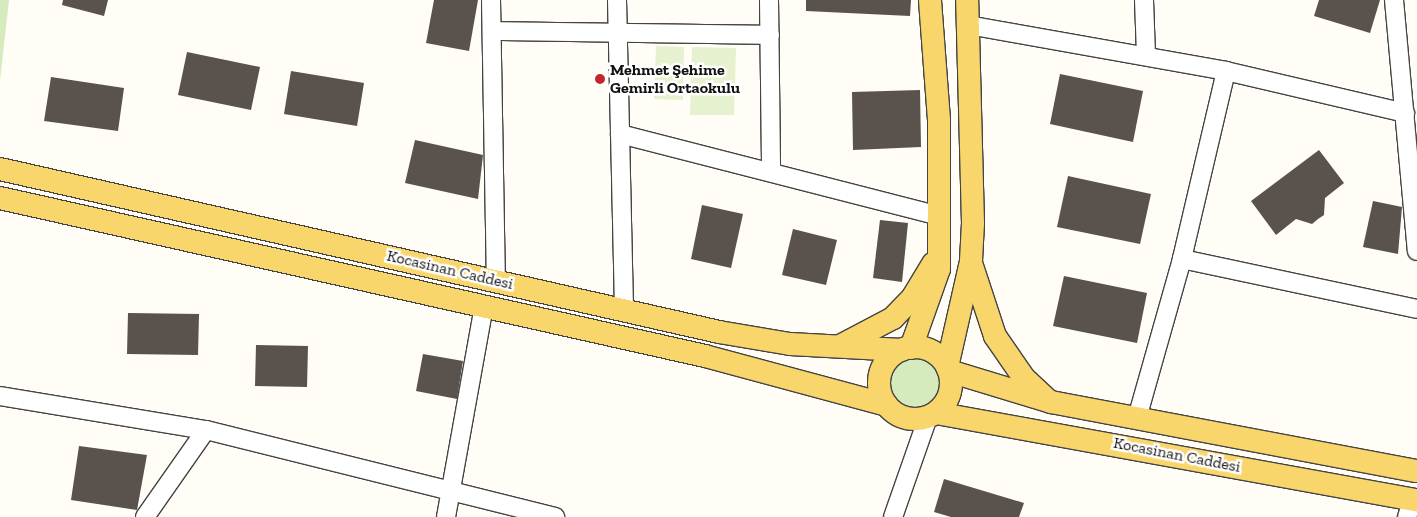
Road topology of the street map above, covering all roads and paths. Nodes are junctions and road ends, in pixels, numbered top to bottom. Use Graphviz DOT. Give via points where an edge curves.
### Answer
graph roads {
  1 [pos="491,0"];
  2 [pos="617,0"];
  3 [pos="769,0"];
  4 [pos="930,0"];
  5 [pos="967,0"];
  6 [pos="1144,0"];
  7 [pos="1394,0"];
  8 [pos="968,25"];
  9 [pos="492,31"];
  10 [pos="617,33"];
  11 [pos="770,35"];
  12 [pos="1146,55"];
  13 [pos="1226,71"];
  14 [pos="1404,113"];
  15 [pos="620,134"];
  16 [pos="0,169"];
  17 [pos="771,172"];
  18 [pos="0,198"];
  19 [pos="939,216"];
  20 [pos="939,247"];
  21 [pos="1417,252"];
  22 [pos="1182,258"];
  23 [pos="971,261"];
  24 [pos="496,280"];
  25 [pos="484,306"];
  26 [pos="624,309"];
  27 [pos="1417,309"];
  28 [pos="827,348"];
  29 [pos="907,349"];
  30 [pos="948,369"];
  31 [pos="0,396"];
  32 [pos="1051,402"];
  33 [pos="886,405"];
  34 [pos="932,415"];
  35 [pos="1137,418"];
  36 [pos="206,430"];
  37 [pos="1417,470"];
  38 [pos="452,494"];
  39 [pos="1412,505"];
  40 [pos="145,517"];
  41 [pos="446,517"];
  42 [pos="555,517"];
  43 [pos="894,517"];
  1 -- 9 [label="street"];
  2 -- 10 [label="street"];
  3 -- 11 [label="street"];
  4 -- 19 [label="main road" via="939,120"];
  5 -- 8 [label="main road"];
  6 -- 12 [label="street"];
  7 -- 14 [label="street"];
  8 -- 12 [label="street"];
  8 -- 23 [label="main road"];
  9 -- 10 [label="street"];
  9 -- 24 [label="street"];
  10 -- 11 [label="street"];
  10 -- 15 [label="street"];
  11 -- 17 [label="street"];
  12 -- 13 [label="street"];
  13 -- 14 [label="street"];
  13 -- 22 [label="street"];
  14 -- 21 [label="street"];
  15 -- 17 [label="street"];
  15 -- 26 [label="street"];
  16 -- 24 [label="main road, Kocasinan Caddesi"];
  17 -- 19 [label="street"];
  18 -- 25 [label="main road, Kocasinan Caddesi"];
  19 -- 20 [label="main road"];
  20 -- 28 [label="main road" via="924,282 893,318 862,337"];
  20 -- 29 [label="main road" via="933,297"];
  22 -- 27 [label="street"];
  22 -- 35 [label="street"];
  23 -- 30 [label="main road"];
  23 -- 32 [label="main road" via="999,343 1024,378"];
  24 -- 26 [label="main road, Kocasinan Caddesi"];
  25 -- 33 [label="main road, Kocasinan Caddesi" via="749,366"];
  25 -- 38 [label="street"];
  26 -- 28 [label="main road, Kocasinan Caddesi" via="746,337"];
  28 -- 29 [label="main road, Kocasinan Caddesi"];
  29 -- 30 [label="main road" via="930,350"];
  29 -- 33 [label="main road" via="882,369 879,387"];
  30 -- 32 [label="main road, Kocasinan Caddesi"];
  30 -- 34 [label="main road" via="951,389"];
  31 -- 36 [label="street"];
  32 -- 35 [label="main road, Kocasinan Caddesi"];
  33 -- 34 [label="main road" via="909,419"];
  34 -- 39 [label="main road, Kocasinan Caddesi"];
  34 -- 43 [label="street"];
  35 -- 37 [label="main road, Kocasinan Caddesi"];
  36 -- 38 [label="street"];
  36 -- 40 [label="street"];
  38 -- 41 [label="street"];
  38 -- 42 [label="street"];
}
